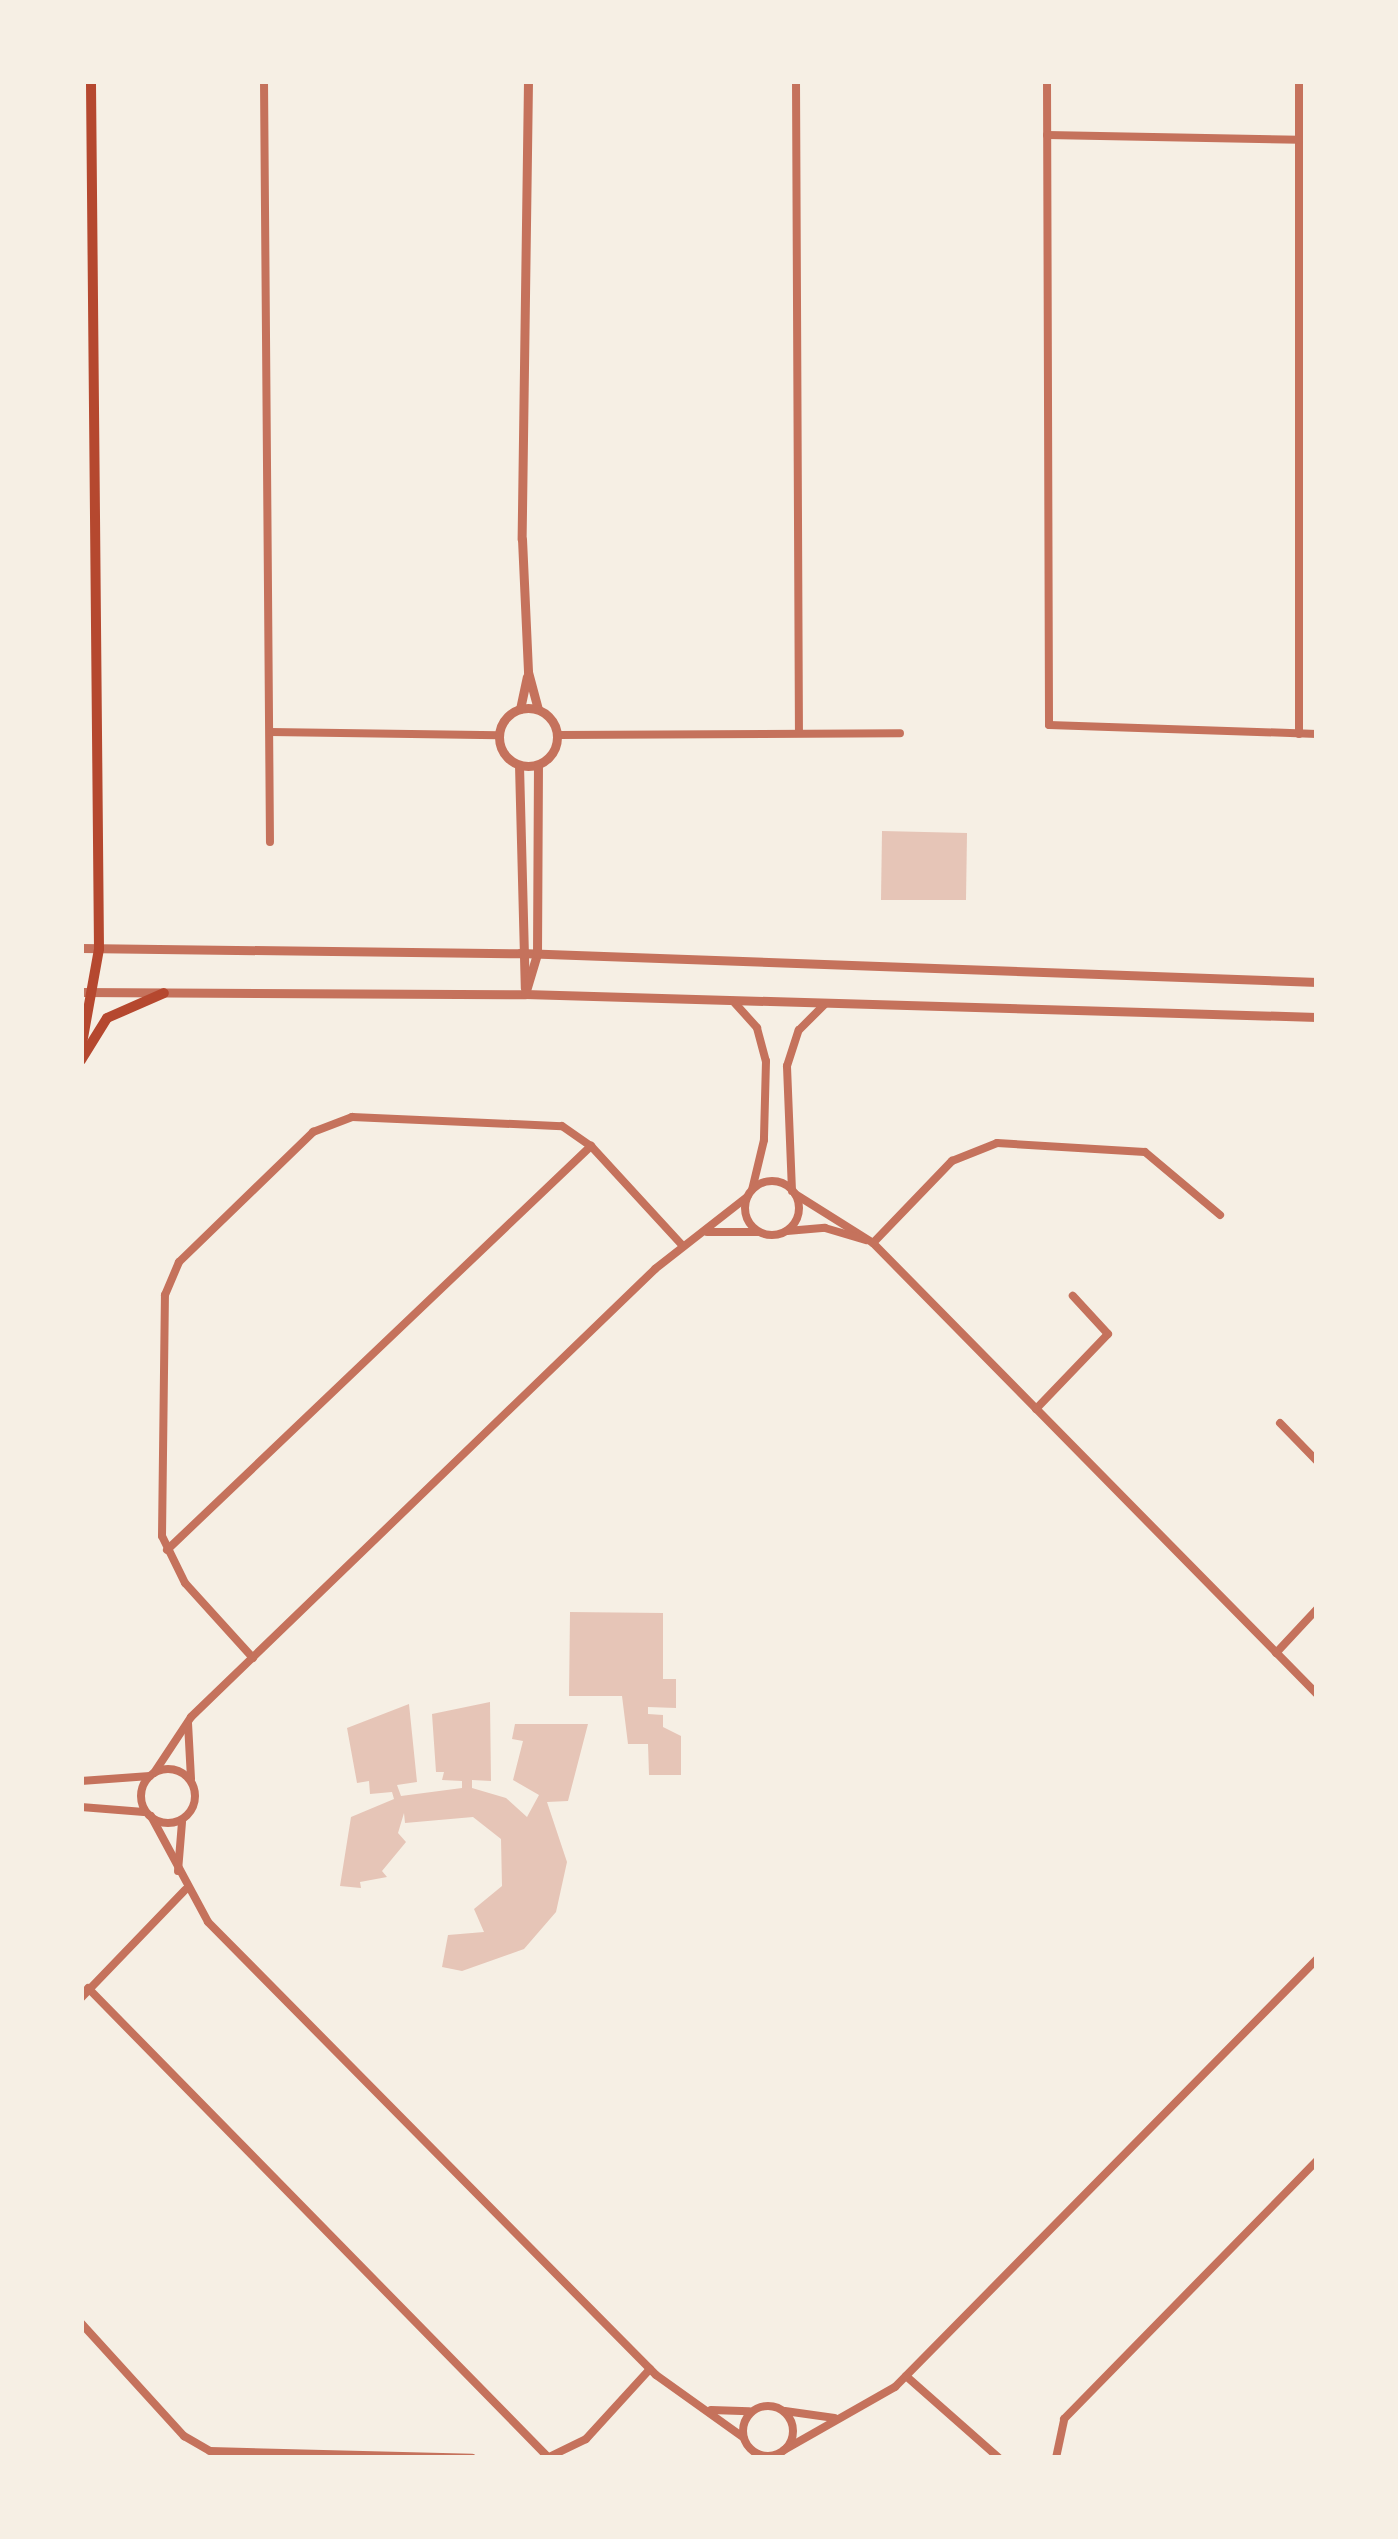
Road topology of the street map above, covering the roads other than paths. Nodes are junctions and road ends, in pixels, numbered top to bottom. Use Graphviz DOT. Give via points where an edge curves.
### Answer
graph roads {
  1 [pos="91,81"];
  2 [pos="264,81"];
  3 [pos="528,81"];
  4 [pos="796,81"];
  5 [pos="1046,81"];
  6 [pos="1299,81"];
  7 [pos="1048,134"];
  8 [pos="1299,140"];
  9 [pos="528,672"];
  10 [pos="520,709"];
  11 [pos="538,709"];
  12 [pos="270,732"];
  13 [pos="900,733"];
  14 [pos="799,734"];
  15 [pos="1299,734"];
  16 [pos="1317,734"];
  17 [pos="499,735"];
  18 [pos="558,735"];
  19 [pos="518,766"];
  20 [pos="538,766"];
  21 [pos="270,842"];
  22 [pos="81,948"];
  23 [pos="99,949"];
  24 [pos="520,953"];
  25 [pos="537,954"];
  26 [pos="1317,982"];
  27 [pos="81,992"];
  28 [pos="96,992"];
  29 [pos="164,992"];
  30 [pos="525,994"];
  31 [pos="732,1000"];
  32 [pos="826,1003"];
  33 [pos="1317,1017"];
  34 [pos="81,1049"];
  35 [pos="81,1060"];
  36 [pos="591,1145"];
  37 [pos="794,1192"];
  38 [pos="750,1194"];
  39 [pos="1220,1215"];
  40 [pos="786,1231"];
  41 [pos="761,1233"];
  42 [pos="700,1234"];
  43 [pos="873,1243"];
  44 [pos="682,1246"];
  45 [pos="1073,1297"];
  46 [pos="1036,1409"];
  47 [pos="1280,1423"];
  48 [pos="1317,1461"];
  49 [pos="166,1551"];
  50 [pos="1317,1609"];
  51 [pos="1276,1653"];
  52 [pos="253,1658"];
  53 [pos="1317,1694"];
  54 [pos="191,1717"];
  55 [pos="153,1774"];
  56 [pos="81,1781"];
  57 [pos="193,1786"];
  58 [pos="81,1807"];
  59 [pos="149,1815"];
  60 [pos="185,1816"];
  61 [pos="184,1887"];
  62 [pos="1317,1959"];
  63 [pos="88,1988"];
  64 [pos="81,1998"];
  65 [pos="1317,2161"];
  66 [pos="81,2324"];
  67 [pos="650,2369"];
  68 [pos="906,2376"];
  69 [pos="704,2408"];
  70 [pos="755,2410"];
  71 [pos="781,2410"];
  72 [pos="843,2417"];
  73 [pos="743,2437"];
  74 [pos="749,2447"];
  75 [pos="781,2453"];
  76 [pos="472,2458"];
  77 [pos="546,2458"];
  78 [pos="752,2458"];
  79 [pos="999,2458"];
  80 [pos="1056,2458"];
  1 -- 23 [label="main road"];
  2 -- 12 [label="street"];
  3 -- 9 [label="street"];
  4 -- 14 [label="street"];
  5 -- 7 [label="street"];
  6 -- 8 [label="street"];
  7 -- 8 [label="street"];
  7 -- 15 [label="street" via="1048,725"];
  8 -- 15 [label="street"];
  9 -- 10 [label="street"];
  9 -- 11 [label="street"];
  10 -- 11 [label="street"];
  10 -- 17 [label="street"];
  11 -- 18 [label="street"];
  12 -- 17 [label="street"];
  12 -- 21 [label="street"];
  13 -- 14 [label="street"];
  14 -- 18 [label="street"];
  15 -- 16 [label="street"];
  17 -- 19 [label="street" via="503,754"];
  18 -- 20 [label="street" via="553,754"];
  19 -- 20 [label="street"];
  19 -- 24 [label="street"];
  20 -- 25 [label="street"];
  22 -- 23 [label="street"];
  23 -- 24 [label="street"];
  23 -- 28 [label="main road"];
  24 -- 25 [label="street"];
  24 -- 30 [label="street"];
  25 -- 26 [label="street"];
  25 -- 30 [label="street"];
  27 -- 28 [label="street"];
  28 -- 29 [label="street"];
  28 -- 34 [label="main road"];
  29 -- 30 [label="street"];
  29 -- 35 [label="main road" via="107,1018"];
  30 -- 31 [label="street"];
  31 -- 32 [label="street"];
  31 -- 38 [label="street" via="765,1052 765,1131"];
  32 -- 33 [label="street"];
  32 -- 37 [label="street" via="806,1018 788,1058"];
  36 -- 44 [label="street"];
  36 -- 49 [label="street"];
  36 -- 49 [label="street" via="547,1123 346,1117 313,1132 168,1281 159,1512"];
  37 -- 38 [label="street" via="774,1181"];
  37 -- 40 [label="street" via="798,1215"];
  37 -- 43 [label="street"];
  38 -- 41 [label="street" via="747,1218"];
  38 -- 42 [label="street"];
  39 -- 43 [label="street" via="1145,1151 997,1143 952,1161"];
  40 -- 41 [label="street"];
  40 -- 43 [label="street" via="825,1228"];
  41 -- 42 [label="street"];
  42 -- 44 [label="street"];
  43 -- 46 [label="street"];
  44 -- 52 [label="street"];
  45 -- 46 [label="street" via="1108,1334"];
  46 -- 51 [label="street"];
  47 -- 48 [label="street"];
  49 -- 52 [label="street"];
  50 -- 51 [label="street"];
  51 -- 53 [label="street"];
  52 -- 54 [label="street"];
  54 -- 55 [label="street"];
  54 -- 57 [label="street" via="184,1748"];
  55 -- 56 [label="street"];
  55 -- 57 [label="street" via="179,1772"];
  55 -- 59 [label="street" via="142,1790"];
  57 -- 60 [label="street"];
  58 -- 59 [label="street"];
  59 -- 60 [label="street" via="170,1823"];
  59 -- 61 [label="street"];
  60 -- 61 [label="street" via="175,1843"];
  61 -- 63 [label="street"];
  61 -- 67 [label="street" via="208,1922"];
  62 -- 68 [label="street"];
  63 -- 64 [label="street"];
  63 -- 77 [label="street"];
  65 -- 80 [label="street" via="1064,2419"];
  66 -- 76 [label="street" via="184,2436 210,2451"];
  67 -- 69 [label="street"];
  67 -- 77 [label="street" via="591,2434"];
  68 -- 72 [label="street"];
  68 -- 79 [label="street"];
  69 -- 70 [label="street"];
  69 -- 73 [label="street"];
  70 -- 71 [label="street"];
  70 -- 73 [label="street"];
  71 -- 72 [label="street"];
  71 -- 75 [label="street" via="793,2429"];
  72 -- 75 [label="street"];
  73 -- 74 [label="street"];
  74 -- 75 [label="street"];
  74 -- 78 [label="street"];
}
